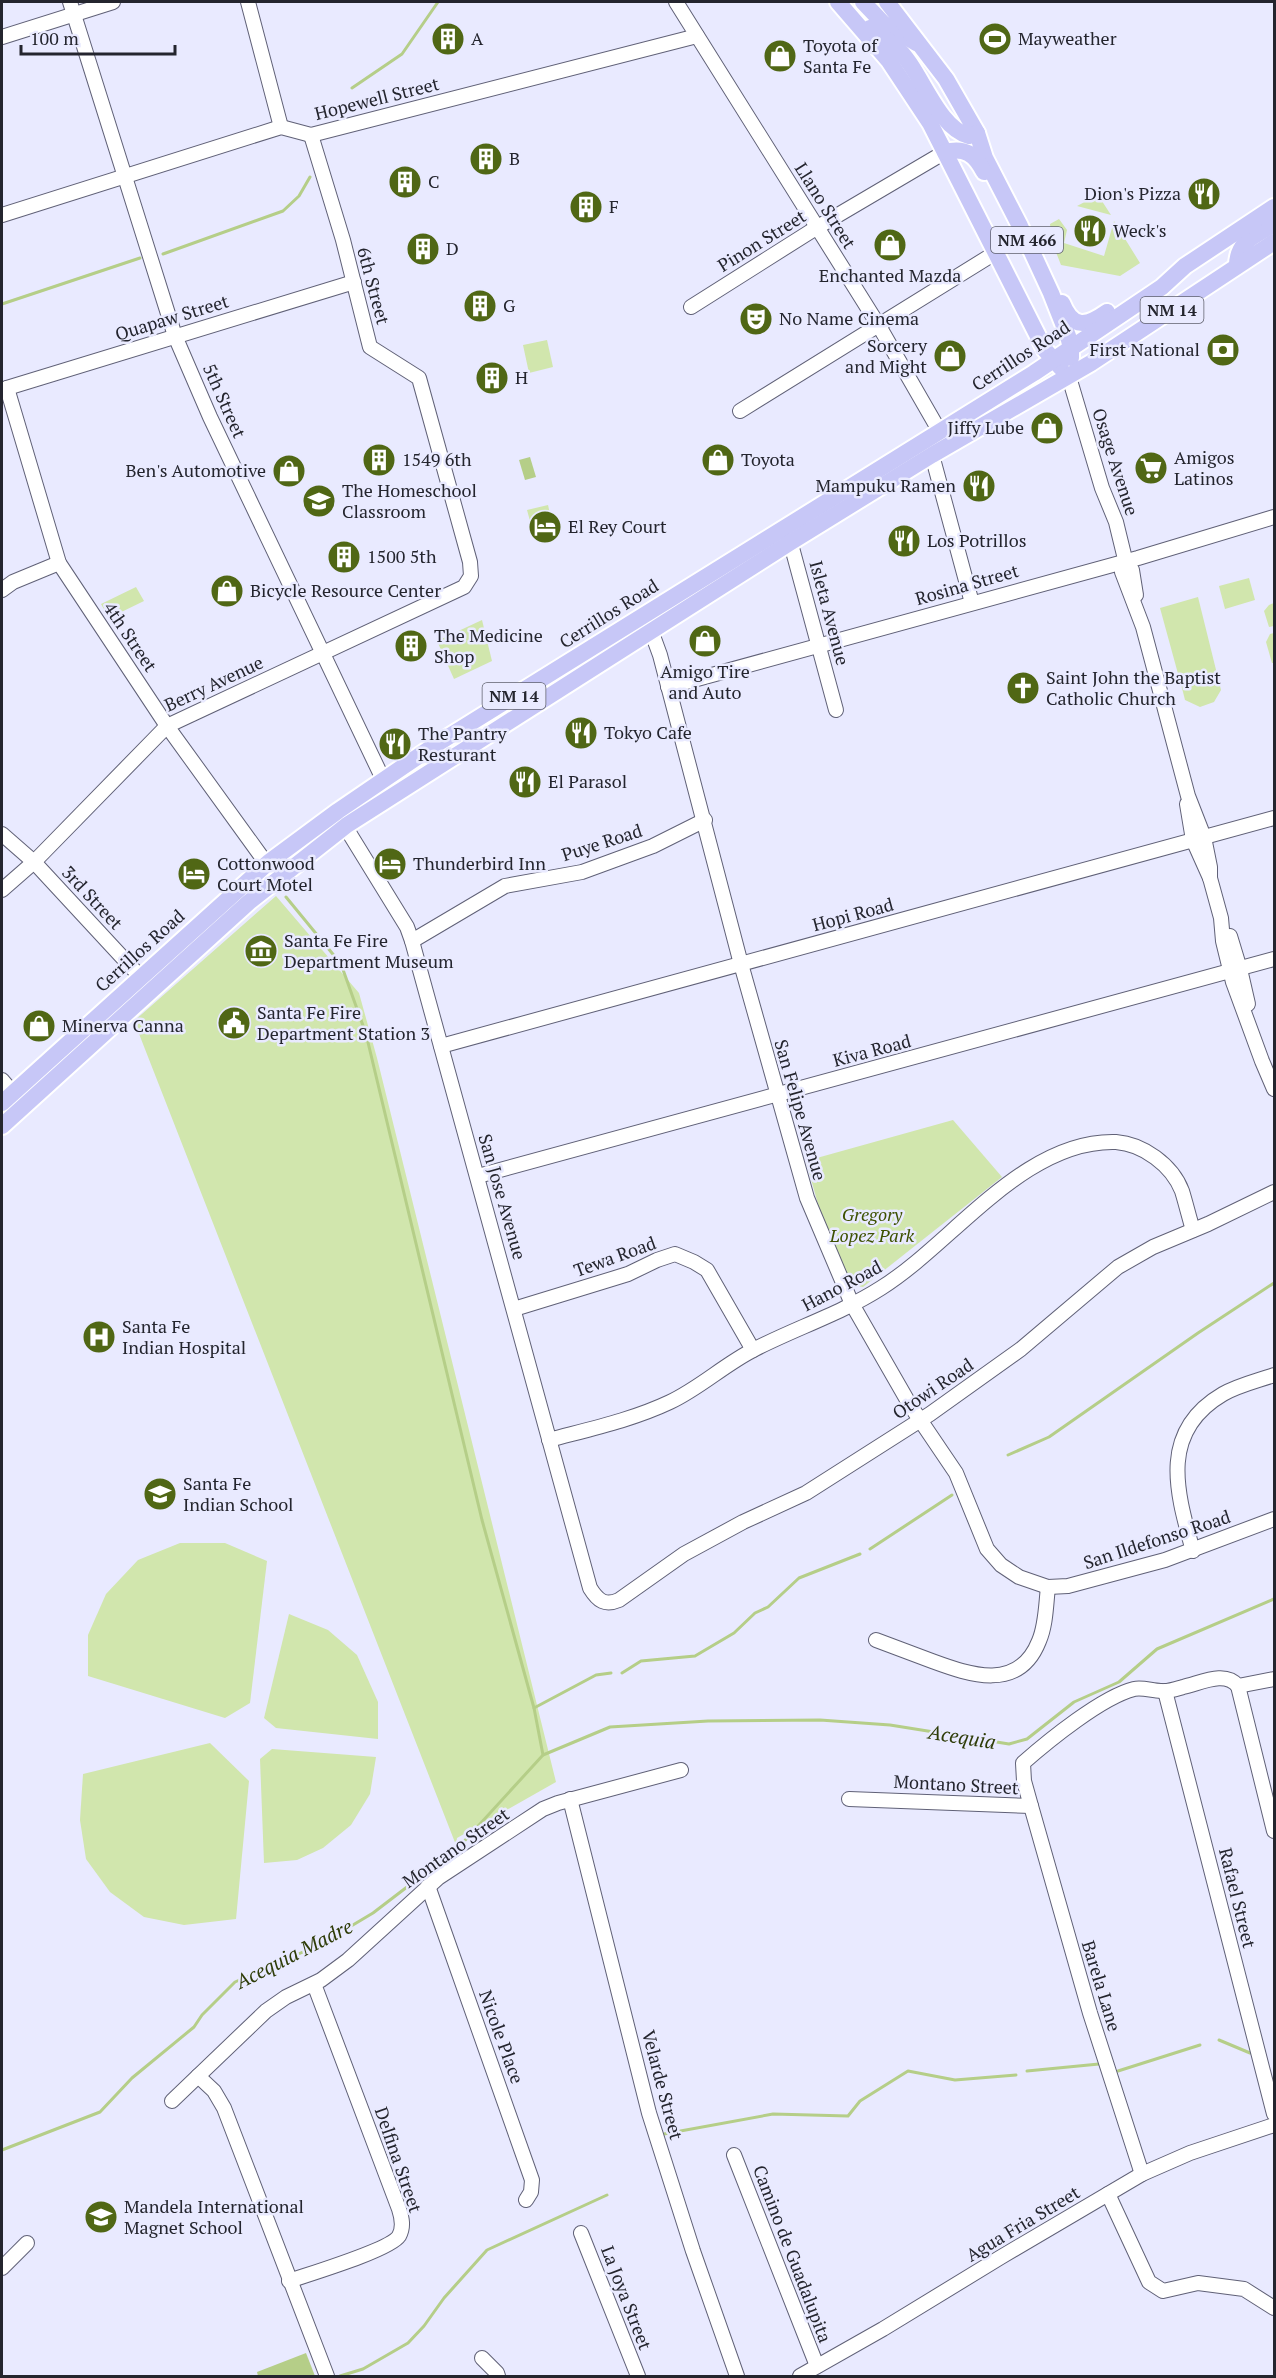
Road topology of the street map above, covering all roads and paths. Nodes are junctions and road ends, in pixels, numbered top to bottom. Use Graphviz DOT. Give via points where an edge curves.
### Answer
graph roads {
  1 [pos="113,2"];
  2 [pos="248,2"];
  3 [pos="676,2"];
  4 [pos="838,2"];
  5 [pos="863,2"];
  6 [pos="887,2"];
  7 [pos="72,8"];
  8 [pos="853,17"];
  9 [pos="697,36"];
  10 [pos="2,37"];
  11 [pos="924,48"];
  12 [pos="281,126"];
  13 [pos="977,133"];
  14 [pos="311,135"];
  15 [pos="945,152"];
  16 [pos="125,175"];
  17 [pos="1275,207"];
  18 [pos="2,215"];
  19 [pos="1275,224"];
  20 [pos="1020,226"];
  21 [pos="816,228"];
  22 [pos="1275,237"];
  23 [pos="1275,242"];
  24 [pos="995,253"];
  25 [pos="1257,253"];
  26 [pos="1185,266"];
  27 [pos="1237,266"];
  28 [pos="354,282"];
  29 [pos="691,307"];
  30 [pos="879,326"];
  31 [pos="176,336"];
  32 [pos="1071,348"];
  33 [pos="1054,360"];
  34 [pos="1069,377"];
  35 [pos="4,390"];
  36 [pos="740,411"];
  37 [pos="940,432"];
  38 [pos="932,455"];
  39 [pos="1275,517"];
  40 [pos="785,526"];
  41 [pos="791,542"];
  42 [pos="1125,559"];
  43 [pos="470,562"];
  44 [pos="59,563"];
  45 [pos="2,590"];
  46 [pos="972,603"];
  47 [pos="645,614"];
  48 [pos="652,630"];
  49 [pos="819,645"];
  50 [pos="321,653"];
  51 [pos="668,687"];
  52 [pos="836,710"];
  53 [pos="167,726"];
  54 [pos="383,779"];
  55 [pos="391,796"];
  56 [pos="342,818"];
  57 [pos="1275,818"];
  58 [pos="705,820"];
  59 [pos="2,834"];
  60 [pos="1199,838"];
  61 [pos="34,862"];
  62 [pos="269,862"];
  63 [pos="280,876"];
  64 [pos="2,890"];
  65 [pos="412,941"];
  66 [pos="1275,959"];
  67 [pos="741,964"];
  68 [pos="1235,970"];
  69 [pos="141,977"];
  70 [pos="152,990"];
  71 [pos="441,1046"];
  72 [pos="2,1080"];
  73 [pos="1275,1089"];
  74 [pos="777,1096"];
  75 [pos="13,1101"];
  76 [pos="2,1126"];
  77 [pos="478,1176"];
  78 [pos="1275,1192"];
  79 [pos="1193,1230"];
  80 [pos="852,1304"];
  81 [pos="514,1309"];
  82 [pos="753,1350"];
  83 [pos="1275,1375"];
  84 [pos="920,1420"];
  85 [pos="549,1440"];
  86 [pos="1275,1519"];
  87 [pos="1193,1551"];
  88 [pos="1048,1587"];
  89 [pos="604,1603"];
  90 [pos="876,1640"];
  91 [pos="1275,1679"];
  92 [pos="1238,1686"];
  93 [pos="1165,1691"];
  94 [pos="681,1770"];
  95 [pos="570,1799"];
  96 [pos="849,1799"];
  97 [pos="1031,1806"];
  98 [pos="1275,1831"];
  99 [pos="428,1886"];
  100 [pos="314,1984"];
  101 [pos="198,2076"];
  102 [pos="172,2101"];
  103 [pos="1275,2114"];
  104 [pos="1275,2125"];
  105 [pos="734,2155"];
  106 [pos="1142,2174"];
  107 [pos="1108,2194"];
  108 [pos="526,2200"];
  109 [pos="581,2233"];
  110 [pos="27,2243"];
  111 [pos="2,2268"];
  112 [pos="289,2281"];
  113 [pos="1275,2308"];
  114 [pos="482,2358"];
  115 [pos="817,2366"];
  116 [pos="327,2376"];
  117 [pos="498,2376"];
  118 [pos="638,2376"];
  119 [pos="737,2376"];
  120 [pos="800,2376"];
  1 -- 7 [label="street"];
  2 -- 12 [label="street"];
  3 -- 9 [label="street, Llano Street"];
  4 -- 8 [label="main road, NM 466"];
  5 -- 11 [label="main road" via="883,23"];
  6 -- 11 [label="main road, NM 466"];
  7 -- 10 [label="street"];
  7 -- 16 [label="street, 5th Street"];
  8 -- 13 [label="main road" via="897,48 944,118 969,136"];
  8 -- 15 [label="main road, NM 466" via="912,93"];
  9 -- 14 [label="street, Hopewell Street"];
  9 -- 21 [label="street, Llano Street"];
  11 -- 13 [label="main road, NM 466"];
  12 -- 14 [label="street, Hopewell Street"];
  12 -- 16 [label="street"];
  13 -- 20 [label="main road, NM 466" via="985,158"];
  13 -- 26 [label="main road" via="1018,204 1065,310 1074,321 1096,320 1156,279"];
  14 -- 28 [label="street, 6th Street"];
  15 -- 20 [label="main road" via="964,150 978,160 1003,207"];
  15 -- 21 [label="street, Pinon Street"];
  15 -- 24 [label="main road, NM 466"];
  16 -- 18 [label="street"];
  16 -- 31 [label="street, 5th Street"];
  17 -- 26 [label="main road, Cerrillos Road / NM 14"];
  19 -- 27 [label="main road" via="1242,245 1237,253"];
  20 -- 32 [label="main road, NM 466"];
  21 -- 29 [label="street, Pinon Street"];
  21 -- 30 [label="street, Llano Street"];
  22 -- 25 [label="main road"];
  23 -- 25 [label="main road, Cerrillos Road / NM 14"];
  24 -- 30 [label="street"];
  24 -- 33 [label="main road, NM 466" via="1045,350"];
  25 -- 27 [label="main road, Cerrillos Road / NM 14"];
  26 -- 32 [label="main road, Cerrillos Road / NM 14" via="1162,287"];
  27 -- 34 [label="main road, Cerrillos Road / NM 14"];
  28 -- 31 [label="street, Quapaw Street"];
  28 -- 43 [label="street, 6th Street" via="370,347 419,378"];
  30 -- 36 [label="street"];
  30 -- 37 [label="street, Llano Street"];
  31 -- 35 [label="street, Quapaw Street"];
  31 -- 50 [label="street, 5th Street"];
  32 -- 33 [label="main road, Cerrillos Road / NM 14"];
  32 -- 34 [label="main road, NM 466"];
  33 -- 34 [label="main road, NM 466"];
  33 -- 37 [label="main road, Cerrillos Road / NM 14"];
  34 -- 38 [label="main road, Cerrillos Road / NM 14"];
  34 -- 42 [label="street, Osage Avenue"];
  35 -- 44 [label="street, 4th Street"];
  37 -- 40 [label="main road, Cerrillos Road / NM 14"];
  38 -- 41 [label="main road, Cerrillos Road / NM 14"];
  38 -- 46 [label="street"];
  39 -- 42 [label="street, Rosina Street"];
  40 -- 41 [label="street, Isleta Avenue"];
  40 -- 47 [label="main road, Cerrillos Road / NM 14"];
  41 -- 48 [label="main road, Cerrillos Road / NM 14"];
  41 -- 49 [label="street, Isleta Avenue"];
  42 -- 46 [label="street, Rosina Street"];
  42 -- 60 [label="street, Osage Avenue" via="1122,572 1137,606 1188,796 1187,807"];
  43 -- 50 [label="street, Berry Avenue" via="471,576 464,587"];
  44 -- 45 [label="street"];
  44 -- 53 [label="street, 4th Street"];
  46 -- 49 [label="street, Rosina Street"];
  47 -- 48 [label="street, San Felipe Avenue"];
  47 -- 54 [label="main road, Cerrillos Road / NM 14"];
  48 -- 51 [label="street, San Felipe Avenue"];
  48 -- 55 [label="main road, Cerrillos Road / NM 14"];
  49 -- 51 [label="street, Rosina Street"];
  49 -- 52 [label="street, Isleta Avenue"];
  50 -- 53 [label="street, Berry Avenue"];
  50 -- 54 [label="street, 5th Street"];
  51 -- 58 [label="street, San Felipe Avenue"];
  53 -- 61 [label="street, Berry Avenue"];
  53 -- 62 [label="street, 4th Street"];
  54 -- 55 [label="street, 5th Street"];
  54 -- 56 [label="main road, Cerrillos Road / NM 14"];
  55 -- 56 [label="main road, Cerrillos Road / NM 14"];
  56 -- 62 [label="main road, Cerrillos Road / NM 14"];
  56 -- 63 [label="main road, Cerrillos Road / NM 14"];
  56 -- 65 [label="street, San Jose Avenue"];
  57 -- 60 [label="street, Hopi Road"];
  58 -- 65 [label="street, Puye Road" via="653,846 582,872 506,886"];
  58 -- 67 [label="street, San Felipe Avenue"];
  59 -- 61 [label="street, 3rd Street"];
  60 -- 67 [label="street, Hopi Road"];
  60 -- 68 [label="street, Osage Avenue"];
  61 -- 64 [label="street, Berry Avenue"];
  61 -- 69 [label="street, 3rd Street"];
  62 -- 63 [label="street, 4th Street"];
  62 -- 69 [label="main road, Cerrillos Road / NM 14"];
  63 -- 70 [label="main road, Cerrillos Road / NM 14"];
  65 -- 71 [label="street, San Jose Avenue"];
  66 -- 68 [label="street, Kiva Road"];
  67 -- 71 [label="street, Hopi Road"];
  67 -- 74 [label="street, San Felipe Avenue"];
  68 -- 73 [label="street, Osage Avenue" via="1241,1007"];
  68 -- 74 [label="street, Kiva Road"];
  69 -- 70 [label="street, 3rd Street"];
  69 -- 75 [label="main road, Cerrillos Road / NM 14"];
  70 -- 75 [label="main road, Cerrillos Road / NM 14"];
  71 -- 77 [label="street, San Jose Avenue"];
  72 -- 75 [label="street"];
  74 -- 77 [label="street, Kiva Road"];
  74 -- 80 [label="street, San Felipe Avenue" via="807,1198"];
  75 -- 76 [label="main road, Cerrillos Road / NM 14"];
  77 -- 81 [label="street, San Jose Avenue"];
  78 -- 79 [label="street, Otowi Road"];
  79 -- 80 [label="street, Hano Road" via="1181,1190 1159,1160 1117,1142 1092,1144 1056,1155 1017,1176 897,1278"];
  79 -- 84 [label="street, Otowi Road" via="1118,1267 1021,1349"];
  80 -- 82 [label="street, Hano Road"];
  80 -- 84 [label="street, San Felipe Avenue"];
  81 -- 82 [label="street, Tewa Road" via="628,1274 675,1254 707,1270"];
  81 -- 85 [label="street, San Jose Avenue"];
  82 -- 85 [label="street, Hano Road" via="672,1401 631,1418"];
  83 -- 87 [label="street" via="1215,1400 1200,1412 1186,1434 1178,1458 1177,1486"];
  84 -- 88 [label="street, San Felipe Avenue" via="956,1473 993,1557 1019,1577"];
  84 -- 89 [label="street, Otowi Road" via="806,1493 684,1554 620,1600"];
  85 -- 89 [label="street, San Jose Avenue" via="590,1588"];
  86 -- 87 [label="street, San Ildefonso Road"];
  87 -- 88 [label="street, San Ildefonso Road" via="1078,1584"];
  88 -- 90 [label="street" via="1036,1647 1020,1665 1005,1673 986,1677 967,1674"];
  91 -- 92 [label="street"];
  92 -- 93 [label="street" via="1225,1677"];
  92 -- 98 [label="street"];
  93 -- 97 [label="street, Montano Street" via="1133,1689 1115,1697 1068,1726 1023,1762"];
  93 -- 103 [label="street, Rafael Street"];
  94 -- 95 [label="street, Montano Street"];
  95 -- 99 [label="street, Montano Street" via="543,1809"];
  95 -- 119 [label="street, Velarde Street" via="649,2113"];
  96 -- 97 [label="street, Montano Street"];
  97 -- 106 [label="street, Barela Lane" via="1090,2013"];
  99 -- 100 [label="street, Montano Street" via="348,1960"];
  99 -- 108 [label="street, Nicole Place" via="532,2180"];
  100 -- 101 [label="street, Montano Street" via="267,2011"];
  100 -- 112 [label="street, Delfina Street" via="399,2209 402,2228 398,2237 384,2247"];
  101 -- 102 [label="street, Montano Street"];
  101 -- 112 [label="street" via="224,2108"];
  104 -- 106 [label="street, Agua Fria Street" via="1190,2153"];
  105 -- 115 [label="street, Camino de Guadalupita"];
  106 -- 107 [label="street, Agua Fria Street"];
  107 -- 113 [label="street" via="1149,2282 1163,2291 1198,2283 1244,2289"];
  107 -- 115 [label="street, Agua Fria Street"];
  109 -- 118 [label="street, La Joya Street"];
  110 -- 111 [label="street"];
  112 -- 116 [label="street"];
  114 -- 117 [label="street"];
  115 -- 120 [label="street, Agua Fria Street"];
}
